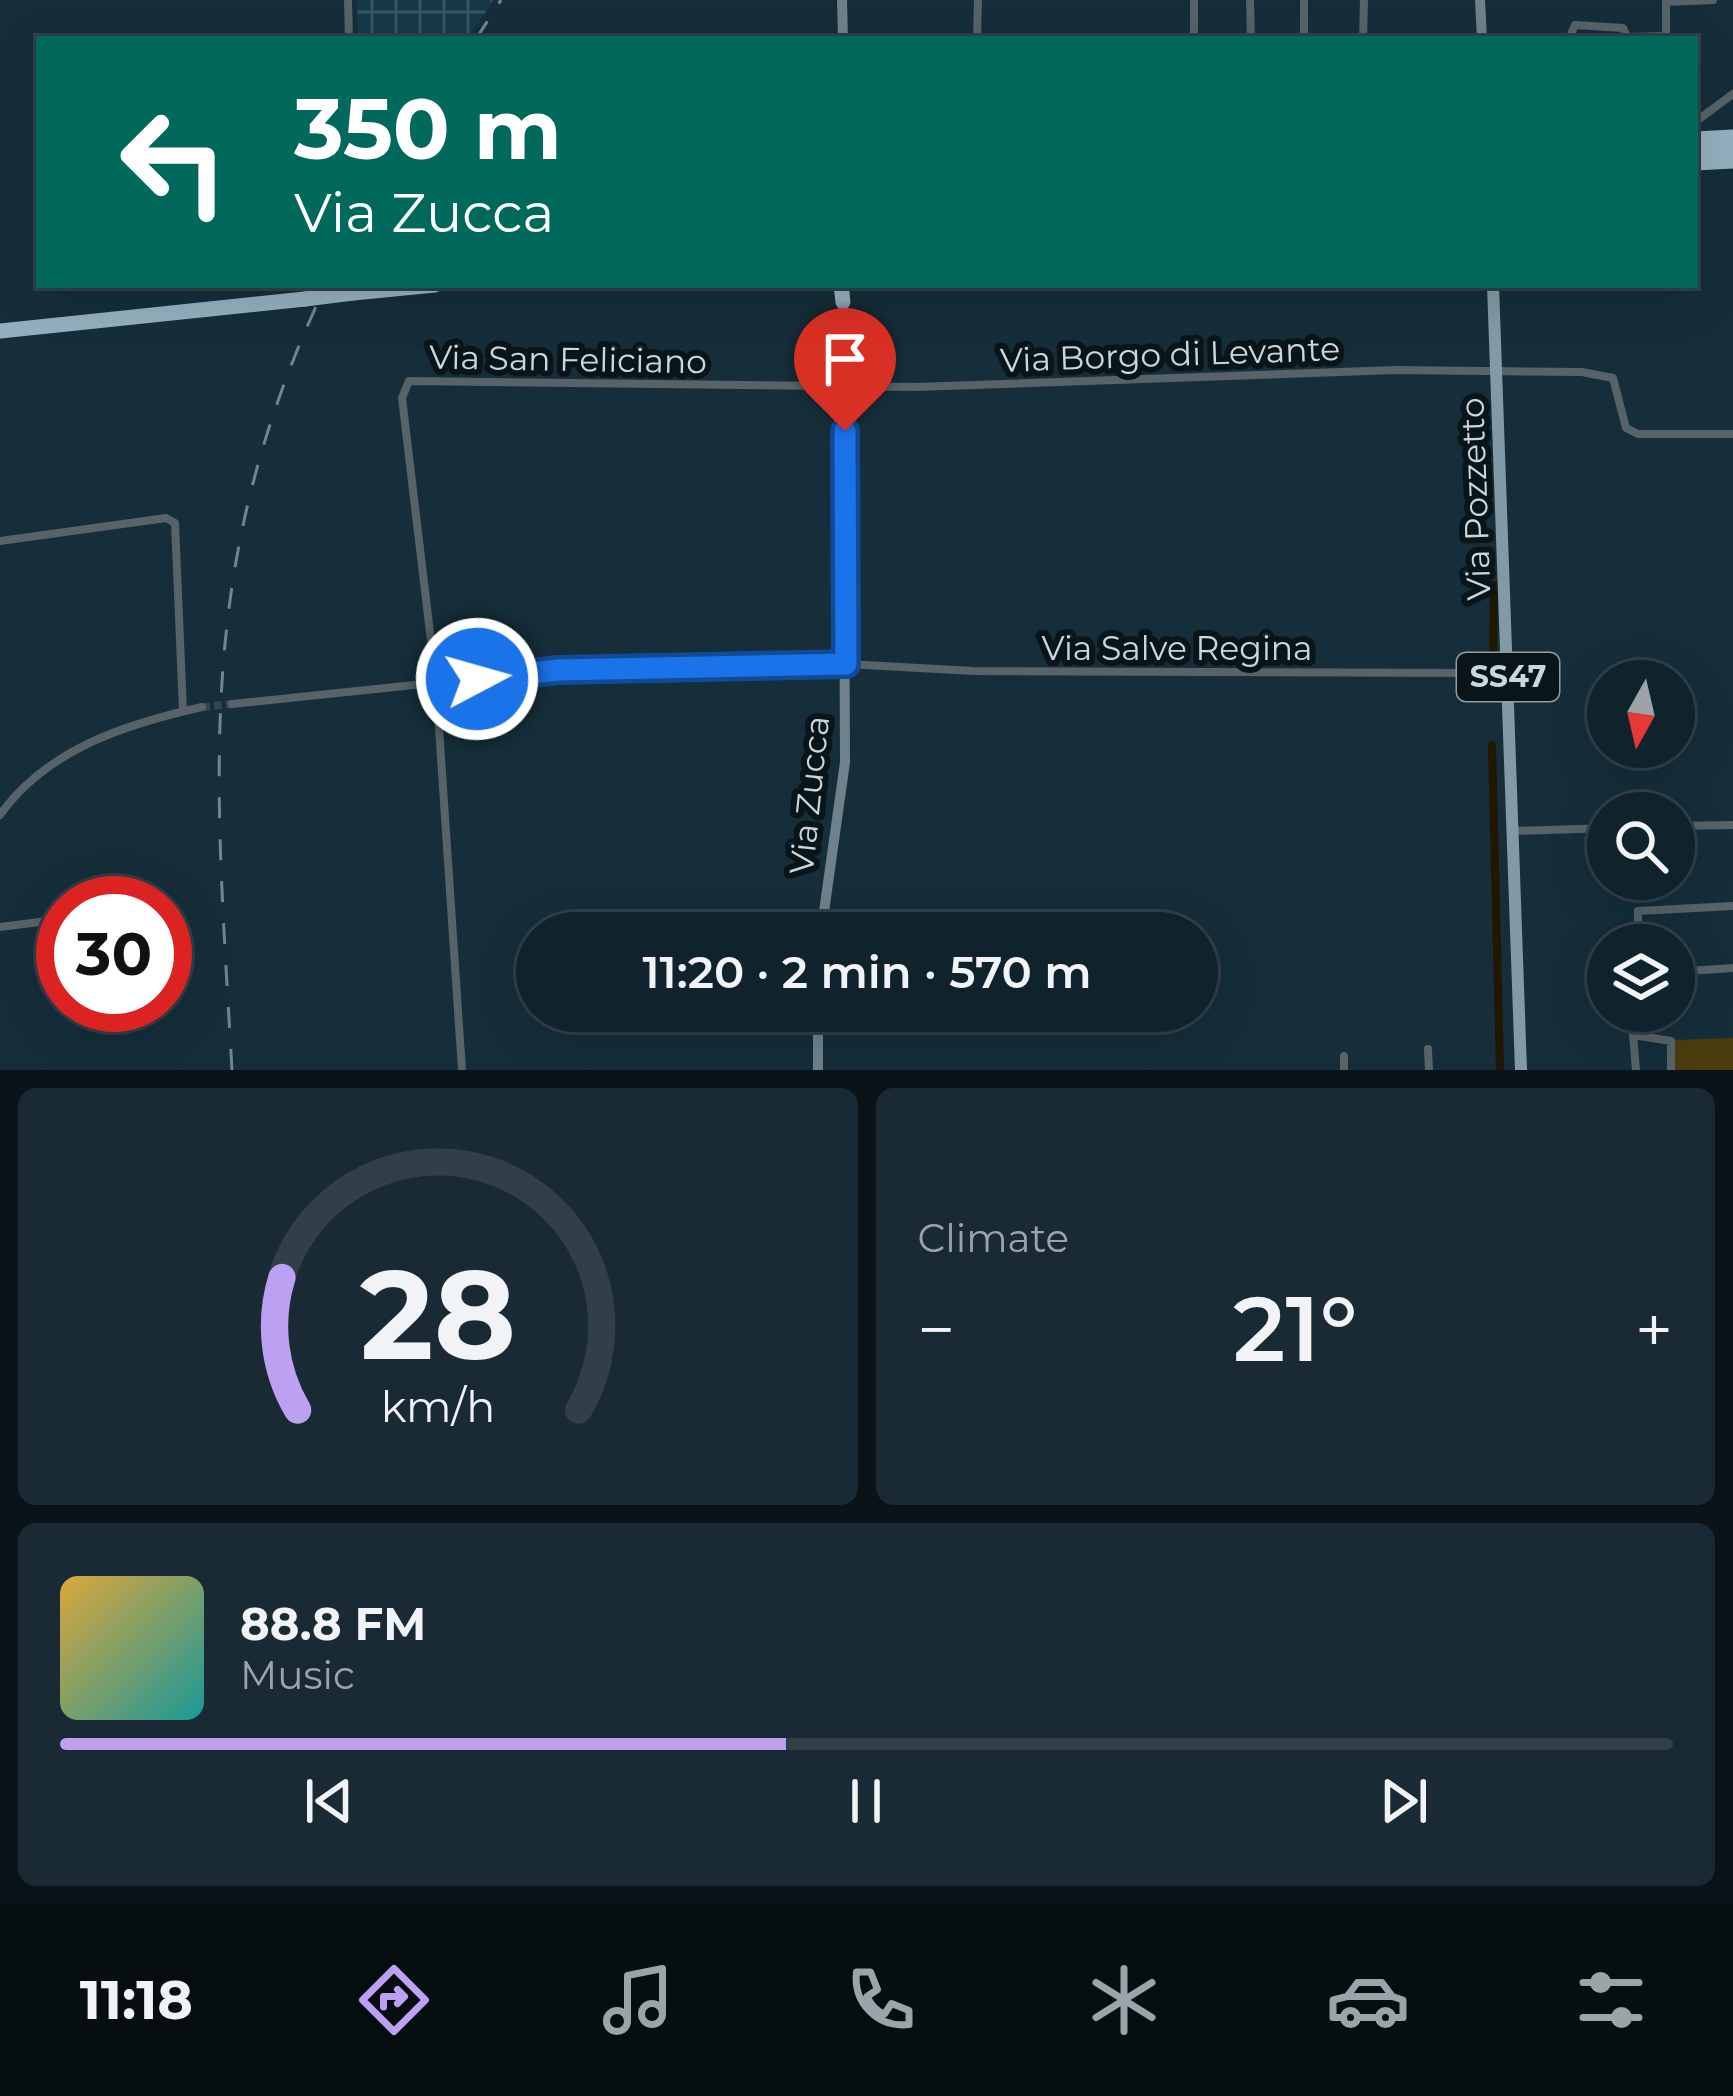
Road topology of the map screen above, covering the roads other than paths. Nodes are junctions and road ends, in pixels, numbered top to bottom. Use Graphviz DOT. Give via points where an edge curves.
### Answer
graph roads {
  1 [pos="348,0"];
  2 [pos="842,0"];
  3 [pos="978,0"];
  4 [pos="1194,0"];
  5 [pos="1250,0"];
  6 [pos="1304,0"];
  7 [pos="1364,0"];
  8 [pos="1480,0"];
  9 [pos="1713,0"];
  10 [pos="1666,1"];
  11 [pos="349,36"];
  12 [pos="843,36"];
  13 [pos="977,36"];
  14 [pos="1194,36"];
  15 [pos="1251,36"];
  16 [pos="1304,36"];
  17 [pos="1363,36"];
  18 [pos="1482,36"];
  19 [pos="1570,36"];
  20 [pos="1627,36"];
  21 [pos="1666,36"];
  22 [pos="1733,94"];
  23 [pos="1698,120"];
  24 [pos="1733,137"];
  25 [pos="1698,139"];
  26 [pos="1733,149"];
  27 [pos="1698,151"];
  28 [pos="1733,161"];
  29 [pos="1698,163"];
  30 [pos="405,288"];
  31 [pos="1493,288"];
  32 [pos="843,291"];
  33 [pos="0,331"];
  34 [pos="1497,370"];
  35 [pos="845,385"];
  36 [pos="1733,434"];
  37 [pos="0,541"];
  38 [pos="846,664"];
  39 [pos="1508,667"];
  40 [pos="436,683"];
  41 [pos="232,704"];
  42 [pos="202,707"];
  43 [pos="183,711"];
  44 [pos="0,815"];
  45 [pos="1733,825"];
  46 [pos="1695,826"];
  47 [pos="1587,829"];
  48 [pos="1513,831"];
  49 [pos="1733,906"];
  50 [pos="824,912"];
  51 [pos="36,923"];
  52 [pos="1638,924"];
  53 [pos="0,927"];
  54 [pos="1733,968"];
  55 [pos="1695,971"];
  56 [pos="818,1032"];
  57 [pos="1428,1049"];
  58 [pos="1344,1056"];
  59 [pos="462,1070"];
  60 [pos="818,1070"];
  61 [pos="1344,1070"];
  62 [pos="1429,1070"];
  63 [pos="1521,1070"];
  64 [pos="1636,1070"];
  65 [pos="1670,1070"];
  1 -- 11 [label="street"];
  2 -- 12 [label="street"];
  3 -- 13 [label="street"];
  4 -- 14 [label="street"];
  5 -- 15 [label="street"];
  6 -- 16 [label="street"];
  7 -- 17 [label="street"];
  8 -- 18 [label="street"];
  9 -- 10 [label="street"];
  10 -- 21 [label="street"];
  19 -- 20 [label="street" via="1575,25 1623,28"];
  22 -- 23 [label="street"];
  24 -- 25 [label="highway"];
  26 -- 27 [label="highway"];
  28 -- 29 [label="highway"];
  30 -- 33 [label="highway, bridge"];
  31 -- 34 [label="main road, Via Pozzetto / SS47"];
  32 -- 35 [label="street, Via Zucca"];
  34 -- 35 [label="street, Via Borgo di Levante"];
  34 -- 36 [label="street, Via Borgo di Levante" via="1604,373 1618,387 1626,428 1638,434"];
  34 -- 39 [label="main road, Via Pozzetto / SS47"];
  35 -- 38 [label="street, Via Zucca"];
  35 -- 40 [label="street, Via San Feliciano" via="409,381 401,398"];
  37 -- 43 [label="street" via="175,523"];
  38 -- 39 [label="street, Via Salve Regina" via="1334,673"];
  38 -- 40 [label="street, Via Salve Regina" via="558,670"];
  38 -- 50 [label="street, Via Zucca" via="845,762"];
  39 -- 48 [label="main road, Via Pozzetto / SS47"];
  40 -- 41 [label="street, Via Salve Regina"];
  40 -- 59 [label="street, Via San Feliciano"];
  42 -- 43 [label="street"];
  43 -- 44 [label="street" via="74,751"];
  45 -- 46 [label="street"];
  47 -- 48 [label="street"];
  48 -- 63 [label="main road, Via Pozzetto / SS47"];
  49 -- 52 [label="street" via="1638,911"];
  51 -- 53 [label="street"];
  54 -- 55 [label="street"];
  56 -- 60 [label="street"];
  57 -- 62 [label="street"];
  58 -- 61 [label="street"];
  64 -- 65 [label="street" via="1634,1035 1671,1041"];
}
